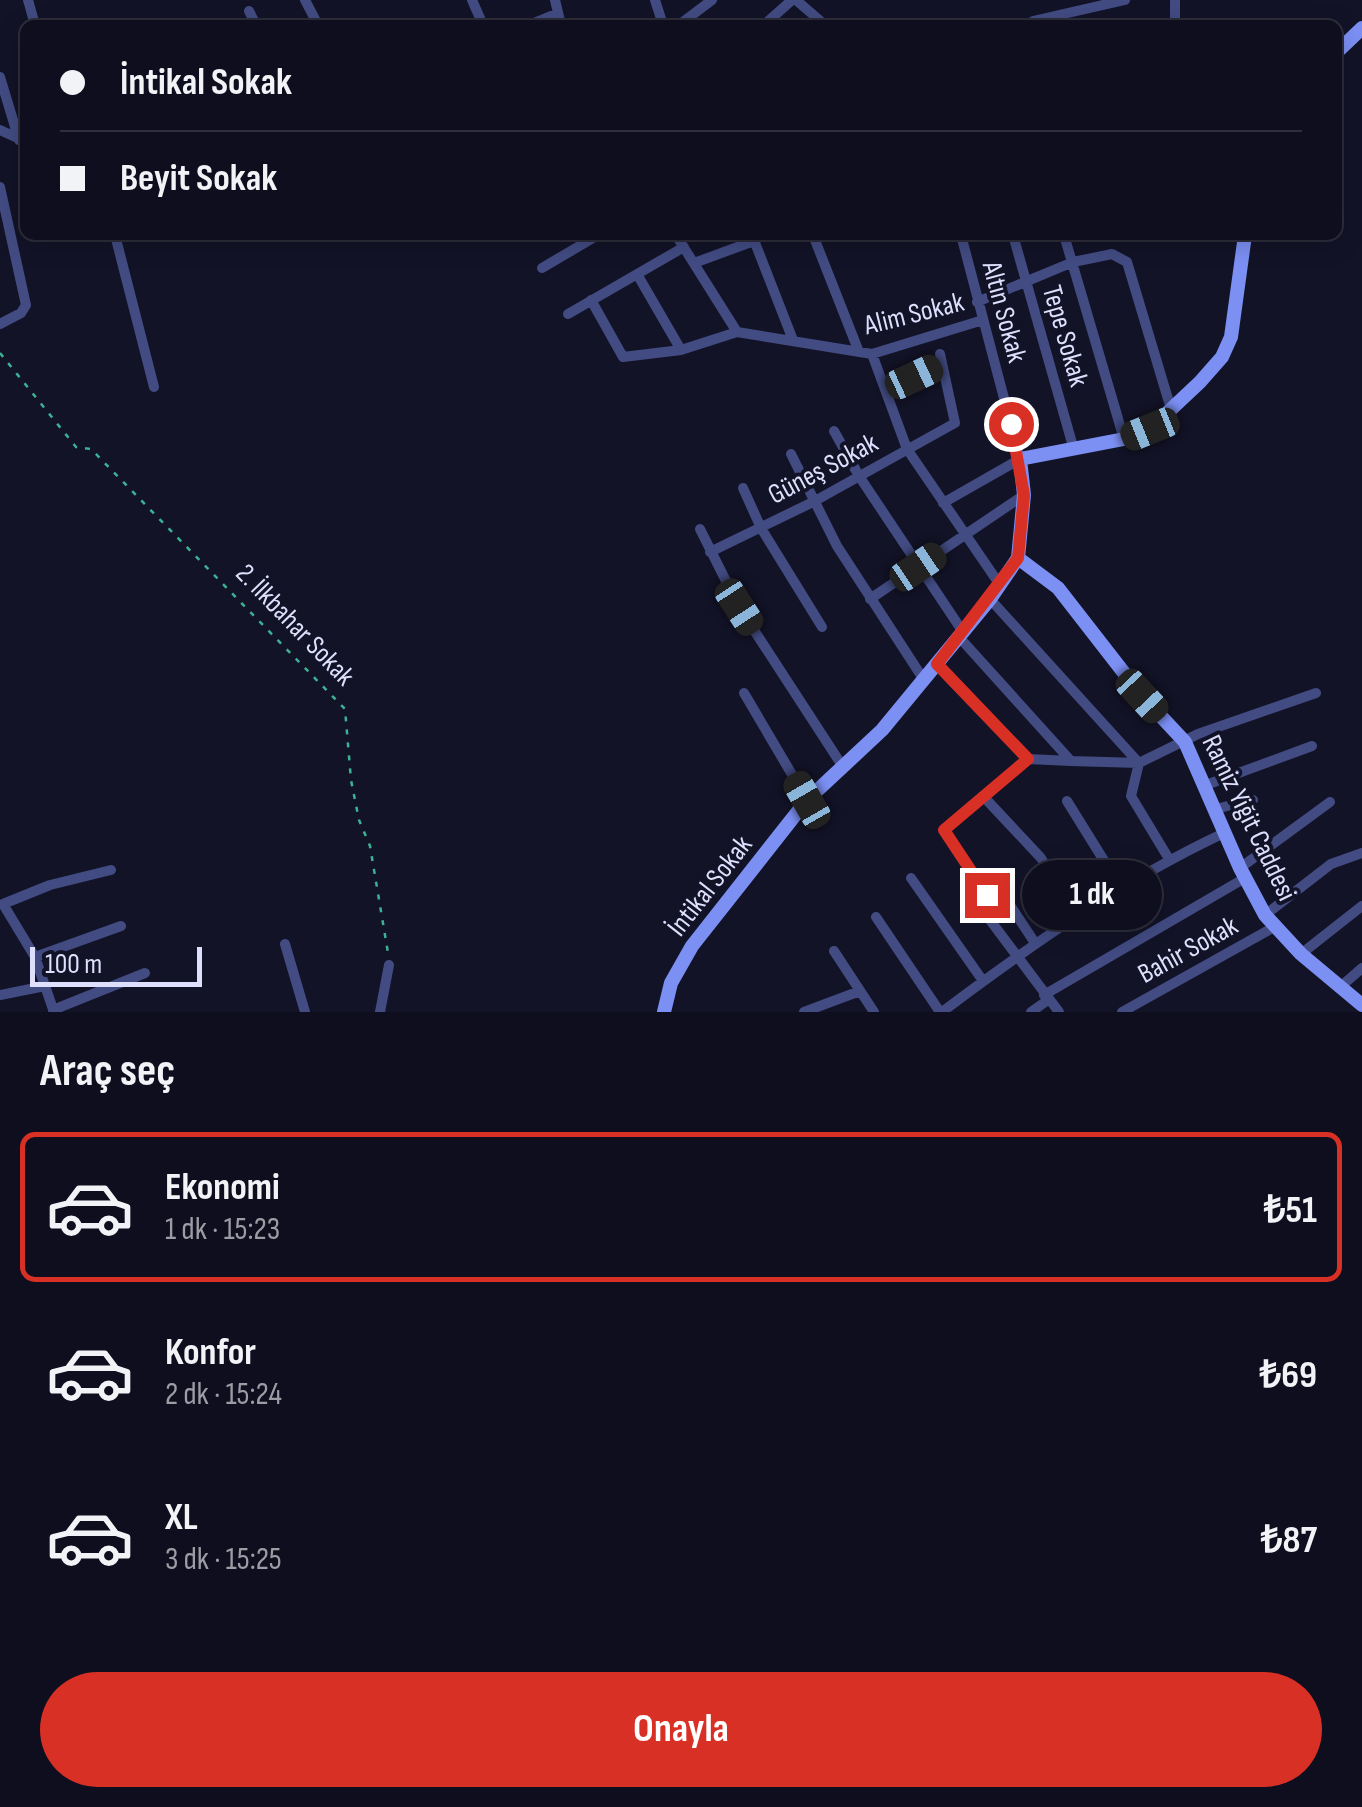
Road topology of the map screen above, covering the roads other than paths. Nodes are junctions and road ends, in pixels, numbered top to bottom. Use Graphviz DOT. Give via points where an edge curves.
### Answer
graph roads {
  1 [pos="555,0"];
  2 [pos="712,0"];
  3 [pos="794,0"];
  4 [pos="1125,0"];
  5 [pos="249,11"];
  6 [pos="560,19"];
  7 [pos="254,20"];
  8 [pos="686,20"];
  9 [pos="770,20"];
  10 [pos="820,20"];
  11 [pos="1033,20"];
  12 [pos="1362,28"];
  13 [pos="1342,46"];
  14 [pos="0,77"];
  15 [pos="20,134"];
  16 [pos="0,187"];
  17 [pos="116,240"];
  18 [pos="590,240"];
  19 [pos="679,240"];
  20 [pos="748,240"];
  21 [pos="754,240"];
  22 [pos="815,240"];
  23 [pos="961,240"];
  24 [pos="1014,240"];
  25 [pos="1066,240"];
  26 [pos="1244,240"];
  27 [pos="684,247"];
  28 [pos="1073,262"];
  29 [pos="694,263"];
  30 [pos="542,268"];
  31 [pos="637,274"];
  32 [pos="1026,280"];
  33 [pos="591,300"];
  34 [pos="977,302"];
  35 [pos="568,314"];
  36 [pos="983,320"];
  37 [pos="0,324"];
  38 [pos="737,332"];
  39 [pos="793,340"];
  40 [pos="681,350"];
  41 [pos="859,352"];
  42 [pos="872,354"];
  43 [pos="154,388"];
  44 [pos="886,390"];
  45 [pos="1170,409"];
  46 [pos="834,431"];
  47 [pos="1124,440"];
  48 [pos="907,449"];
  49 [pos="1074,450"];
  50 [pos="791,454"];
  51 [pos="1020,459"];
  52 [pos="859,476"];
  53 [pos="744,488"];
  54 [pos="1024,495"];
  55 [pos="813,502"];
  56 [pos="943,503"];
  57 [pos="761,528"];
  58 [pos="700,529"];
  59 [pos="965,535"];
  60 [pos="710,552"];
  61 [pos="1018,558"];
  62 [pos="918,567"];
  63 [pos="1000,586"];
  64 [pos="870,599"];
  65 [pos="990,599"];
  66 [pos="822,627"];
  67 [pos="961,635"];
  68 [pos="937,664"];
  69 [pos="924,680"];
  70 [pos="1316,692"];
  71 [pos="744,693"];
  72 [pos="1185,742"];
  73 [pos="1312,746"];
  74 [pos="1028,759"];
  75 [pos="1071,761"];
  76 [pos="1139,763"];
  77 [pos="844,767"];
  78 [pos="1206,785"];
  79 [pos="983,796"];
  80 [pos="807,800"];
  81 [pos="1253,800"];
  82 [pos="1067,801"];
  83 [pos="1330,802"];
  84 [pos="1215,809"];
  85 [pos="1224,833"];
  86 [pos="1362,853"];
  87 [pos="1169,858"];
  88 [pos="111,870"];
  89 [pos="1242,873"];
  90 [pos="911,878"];
  91 [pos="1121,888"];
  92 [pos="987,895"];
  93 [pos="1362,906"];
  94 [pos="1076,915"];
  95 [pos="876,918"];
  96 [pos="1270,920"];
  97 [pos="121,926"];
  98 [pos="1035,943"];
  99 [pos="286,944"];
  100 [pos="834,951"];
  101 [pos="1301,954"];
  102 [pos="1016,956"];
  103 [pos="34,957"];
  104 [pos="390,965"];
  105 [pos="1362,968"];
  106 [pos="145,973"];
  107 [pos="983,981"];
  108 [pos="45,986"];
  109 [pos="1339,988"];
  110 [pos="860,990"];
  111 [pos="0,995"];
  112 [pos="1046,998"];
  113 [pos="1362,1005"];
  114 [pos="53,1011"];
  115 [pos="305,1012"];
  116 [pos="380,1012"];
  117 [pos="664,1012"];
  118 [pos="804,1012"];
  119 [pos="874,1012"];
  120 [pos="941,1012"];
  121 [pos="1031,1012"];
  122 [pos="1059,1012"];
  123 [pos="1122,1012"];
  1 -- 6 [label="street"];
  2 -- 8 [label="street"];
  3 -- 9 [label="street"];
  3 -- 10 [label="street"];
  4 -- 11 [label="street"];
  5 -- 7 [label="street"];
  12 -- 13 [label="street"];
  14 -- 15 [label="street"];
  16 -- 37 [label="street" via="26,305"];
  17 -- 43 [label="street"];
  18 -- 30 [label="street"];
  19 -- 27 [label="street"];
  20 -- 29 [label="street"];
  21 -- 39 [label="street"];
  22 -- 41 [label="street"];
  23 -- 34 [label="street, Altın Sokak"];
  24 -- 32 [label="street, Tepe Sokak"];
  25 -- 28 [label="street"];
  26 -- 45 [label="street" via="1222,358"];
  27 -- 29 [label="street"];
  27 -- 31 [label="street"];
  28 -- 32 [label="street"];
  28 -- 45 [label="street" via="1112,254 1127,262"];
  28 -- 47 [label="street"];
  29 -- 38 [label="street"];
  31 -- 33 [label="street"];
  31 -- 40 [label="street"];
  32 -- 34 [label="street"];
  32 -- 49 [label="street, Tepe Sokak"];
  33 -- 35 [label="street"];
  33 -- 40 [label="street, Alim Sokak" via="624,357"];
  34 -- 36 [label="street, Altın Sokak"];
  36 -- 42 [label="street, Alim Sokak"];
  36 -- 51 [label="street, Altın Sokak"];
  38 -- 39 [label="street, Alim Sokak"];
  38 -- 40 [label="street, Alim Sokak"];
  39 -- 41 [label="street, Alim Sokak"];
  41 -- 42 [label="street, Alim Sokak"];
  42 -- 44 [label="street"];
  44 -- 48 [label="street"];
  44 -- 48 [label="street, Güneş Sokak" via="941,359 955,424"];
  45 -- 47 [label="street" via="1150,429"];
  46 -- 52 [label="street"];
  47 -- 49 [label="street"];
  48 -- 52 [label="street, Güneş Sokak"];
  48 -- 56 [label="street"];
  49 -- 51 [label="street"];
  50 -- 55 [label="street"];
  51 -- 54 [label="street, İntikal Sokak"];
  51 -- 56 [label="street"];
  52 -- 55 [label="street, Güneş Sokak"];
  52 -- 62 [label="street"];
  53 -- 57 [label="street"];
  54 -- 59 [label="street"];
  54 -- 61 [label="street, İntikal Sokak"];
  55 -- 57 [label="street, Güneş Sokak"];
  55 -- 64 [label="street"];
  56 -- 59 [label="street"];
  57 -- 60 [label="street, Güneş Sokak"];
  57 -- 66 [label="street"];
  58 -- 60 [label="street"];
  59 -- 62 [label="street"];
  59 -- 63 [label="street"];
  60 -- 77 [label="street"];
  61 -- 63 [label="street, İntikal Sokak"];
  61 -- 72 [label="street, Ramiz Yiğit Caddesi" via="1058,588"];
  62 -- 64 [label="street"];
  62 -- 67 [label="street"];
  63 -- 65 [label="street, İntikal Sokak"];
  64 -- 69 [label="street"];
  65 -- 67 [label="street, İntikal Sokak"];
  65 -- 76 [label="street"];
  67 -- 68 [label="street, İntikal Sokak"];
  67 -- 75 [label="street"];
  68 -- 69 [label="street, İntikal Sokak"];
  68 -- 74 [label="street"];
  69 -- 77 [label="street, İntikal Sokak"];
  70 -- 72 [label="street"];
  71 -- 80 [label="street"];
  72 -- 76 [label="street"];
  72 -- 78 [label="street, Ramiz Yiğit Caddesi"];
  73 -- 78 [label="street"];
  74 -- 75 [label="street"];
  74 -- 79 [label="street"];
  75 -- 76 [label="street"];
  76 -- 87 [label="street" via="1131,796"];
  77 -- 80 [label="street, İntikal Sokak"];
  78 -- 84 [label="street, Ramiz Yiğit Caddesi"];
  79 -- 92 [label="street" via="944,830"];
  79 -- 94 [label="street" via="1041,858"];
  80 -- 117 [label="street, İntikal Sokak" via="692,946"];
  81 -- 84 [label="street"];
  82 -- 91 [label="street"];
  83 -- 89 [label="street"];
  84 -- 85 [label="street, Ramiz Yiğit Caddesi"];
  85 -- 87 [label="street"];
  85 -- 89 [label="street, Ramiz Yiğit Caddesi"];
  86 -- 96 [label="street, Bahir Sokak" via="1331,864"];
  87 -- 91 [label="street"];
  88 -- 103 [label="street" via="3,904"];
  89 -- 96 [label="street, Ramiz Yiğit Caddesi"];
  89 -- 112 [label="street"];
  90 -- 107 [label="street"];
  91 -- 94 [label="street"];
  92 -- 98 [label="street" via="1004,896"];
  92 -- 102 [label="street" via="990,920"];
  93 -- 101 [label="street"];
  94 -- 98 [label="street"];
  95 -- 120 [label="street"];
  96 -- 101 [label="street, Ramiz Yiğit Caddesi"];
  96 -- 123 [label="street, Bahir Sokak"];
  97 -- 103 [label="street"];
  98 -- 102 [label="street"];
  99 -- 115 [label="street"];
  100 -- 110 [label="street"];
  101 -- 109 [label="street, Ramiz Yiğit Caddesi"];
  102 -- 107 [label="street"];
  102 -- 112 [label="street"];
  103 -- 108 [label="street"];
  104 -- 116 [label="street"];
  105 -- 109 [label="street"];
  106 -- 114 [label="street"];
  107 -- 120 [label="street"];
  108 -- 111 [label="street"];
  108 -- 114 [label="street"];
  109 -- 113 [label="street, Ramiz Yiğit Caddesi"];
  110 -- 118 [label="street"];
  110 -- 119 [label="street"];
  112 -- 121 [label="street"];
  112 -- 122 [label="street"];
}
